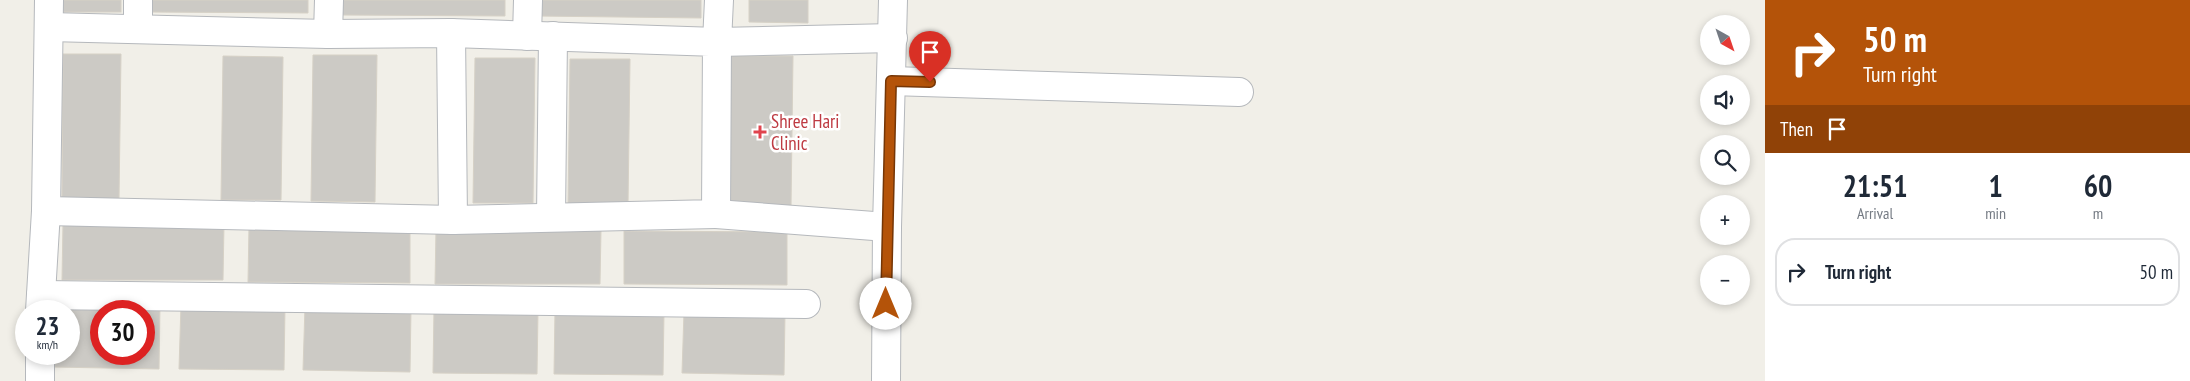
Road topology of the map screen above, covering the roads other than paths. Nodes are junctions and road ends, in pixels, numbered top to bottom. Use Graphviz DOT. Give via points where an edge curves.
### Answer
graph roads {
  1 [pos="138,0"];
  2 [pos="329,0"];
  3 [pos="528,0"];
  4 [pos="720,0"];
  5 [pos="893,0"];
  6 [pos="49,13"];
  7 [pos="138,29"];
  8 [pos="451,33"];
  9 [pos="328,34"];
  10 [pos="540,36"];
  11 [pos="893,38"];
  12 [pos="717,42"];
  13 [pos="891,81"];
  14 [pos="1239,92"];
  15 [pos="46,211"];
  16 [pos="716,214"];
  17 [pos="551,217"];
  18 [pos="453,220"];
  19 [pos="887,227"];
  20 [pos="40,300"];
  21 [pos="80,303"];
  22 [pos="806,304"];
  23 [pos="40,365"];
  24 [pos="40,381"];
  25 [pos="886,381"];
  1 -- 7 [label="street"];
  2 -- 9 [label="street"];
  3 -- 10 [label="street"];
  4 -- 12 [label="street"];
  5 -- 11 [label="street"];
  6 -- 7 [label="street"];
  6 -- 15 [label="street"];
  7 -- 9 [label="street"];
  8 -- 9 [label="street"];
  8 -- 10 [label="street"];
  8 -- 18 [label="street"];
  10 -- 12 [label="street"];
  10 -- 17 [label="street"];
  11 -- 12 [label="street"];
  11 -- 13 [label="street"];
  12 -- 16 [label="street"];
  13 -- 14 [label="street"];
  13 -- 19 [label="street"];
  15 -- 18 [label="street"];
  15 -- 20 [label="street"];
  16 -- 17 [label="street"];
  16 -- 19 [label="street"];
  17 -- 18 [label="street"];
  19 -- 25 [label="street"];
  21 -- 22 [label="street"];
  23 -- 24 [label="street"];
}
